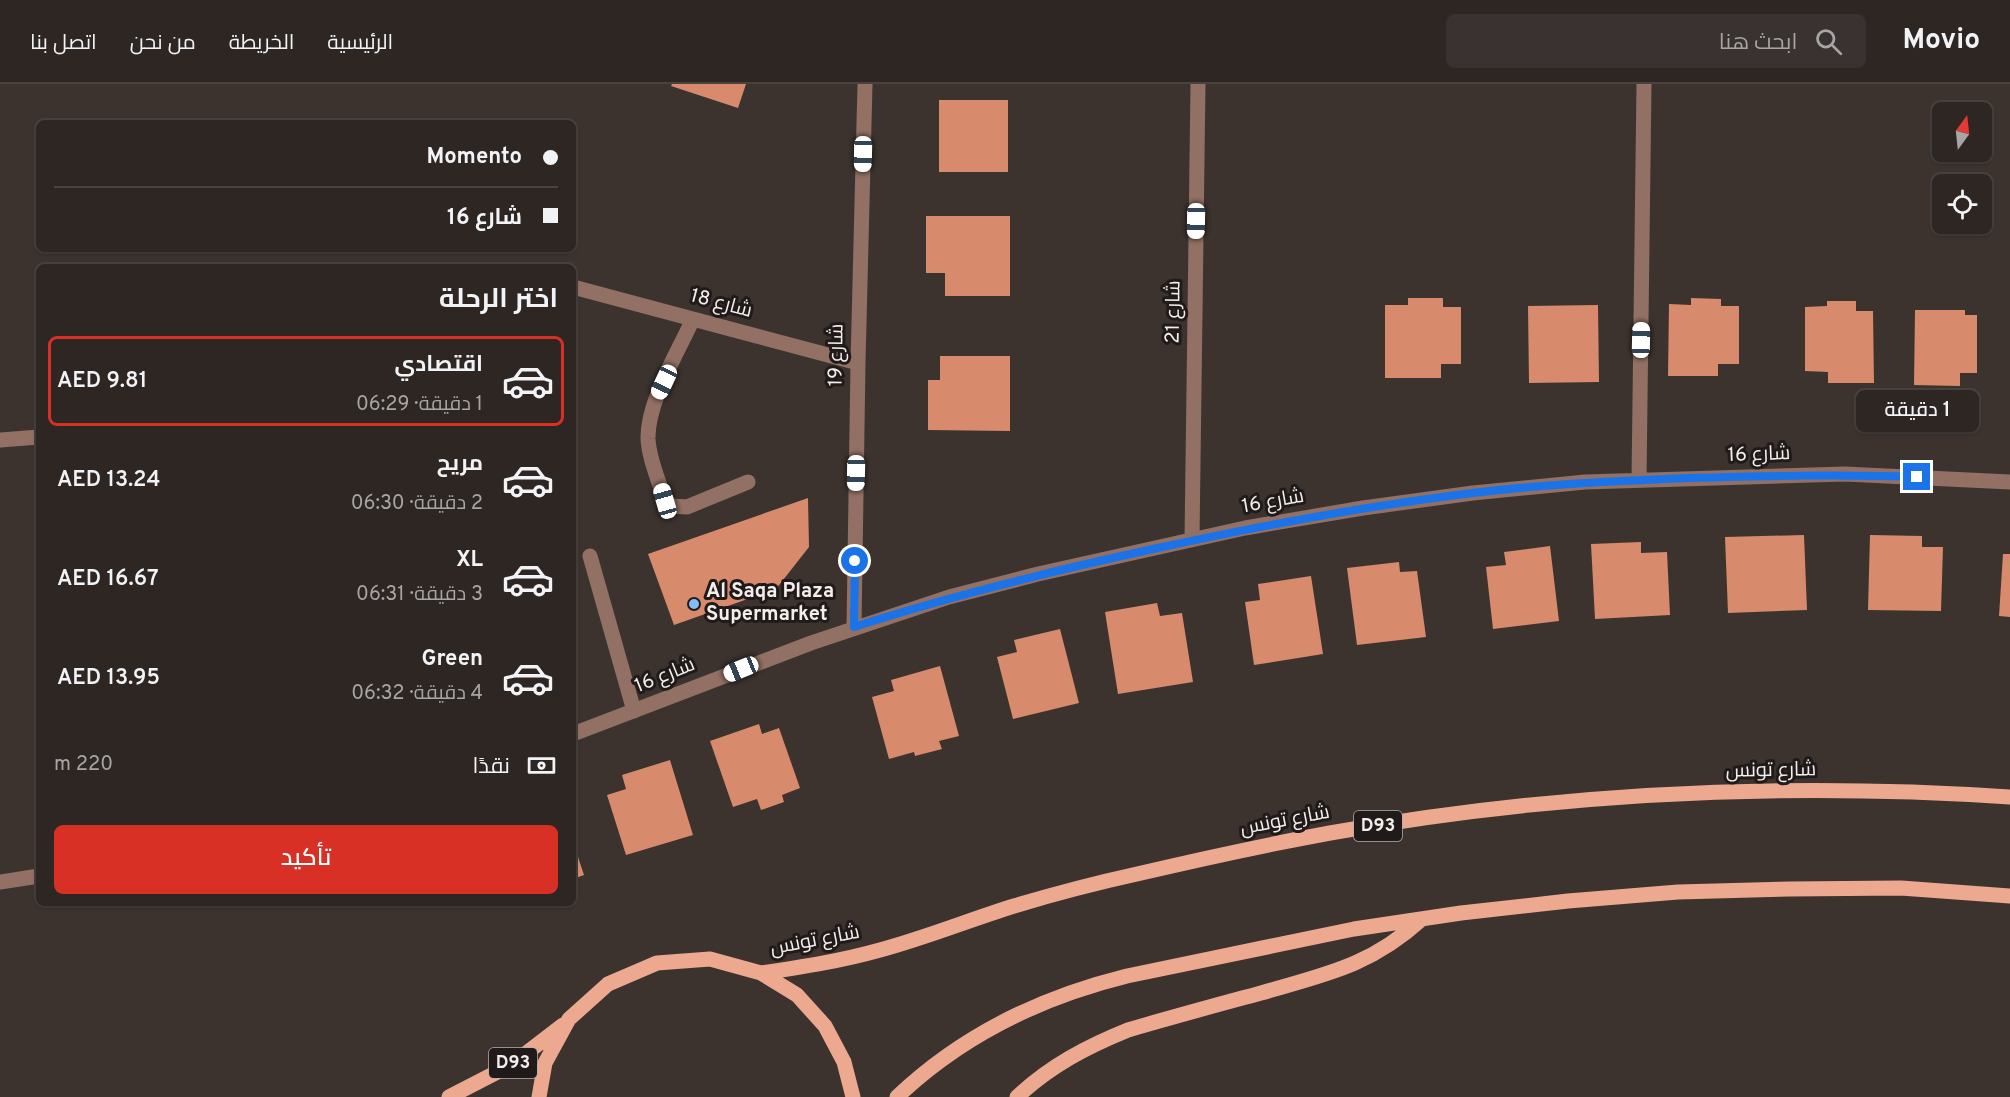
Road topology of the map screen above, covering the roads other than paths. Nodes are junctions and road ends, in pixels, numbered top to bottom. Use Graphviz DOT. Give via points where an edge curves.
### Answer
graph roads {
  1 [pos="865,84"];
  2 [pos="1198,84"];
  3 [pos="1644,84"];
  4 [pos="576,288"];
  5 [pos="693,319"];
  6 [pos="858,363"];
  7 [pos="36,437"];
  8 [pos="0,440"];
  9 [pos="1639,480"];
  10 [pos="748,482"];
  11 [pos="2010,482"];
  12 [pos="1192,540"];
  13 [pos="590,556"];
  14 [pos="854,627"];
  15 [pos="634,711"];
  16 [pos="576,733"];
  17 [pos="2010,797"];
  18 [pos="36,876"];
  19 [pos="0,882"];
  20 [pos="2010,896"];
  21 [pos="1422,919"];
  22 [pos="761,973"];
  23 [pos="570,1019"];
  24 [pos="449,1097"];
  25 [pos="538,1097"];
  26 [pos="853,1097"];
  27 [pos="897,1097"];
  28 [pos="1017,1097"];
  1 -- 6 [label="street, شارع 19"];
  2 -- 12 [label="street, شارع 21"];
  3 -- 9 [label="street"];
  4 -- 5 [label="street, شارع 18"];
  5 -- 6 [label="street, شارع 18"];
  5 -- 10 [label="street" via="649,423 648,440 665,501 687,507"];
  6 -- 14 [label="street, شارع 19"];
  7 -- 8 [label="street"];
  9 -- 11 [label="street, شارع 16" via="1845,474"];
  9 -- 12 [label="street, شارع 16" via="1473,493 1351,510"];
  12 -- 14 [label="street, شارع 16" via="1016,579"];
  13 -- 15 [label="street"];
  14 -- 15 [label="street, شارع 16"];
  15 -- 16 [label="street, شارع 16"];
  17 -- 22 [label="main road, شارع تونس / D93" via="1753,791 1516,807 1425,819 1242,850 1128,876 1016,905 881,950"];
  18 -- 19 [label="street"];
  20 -- 21 [label="main road" via="1901,888 1678,892"];
  21 -- 27 [label="main road" via="1354,929 1090,985 1010,1018 967,1043"];
  21 -- 28 [label="main road" via="1384,950 1340,971 1128,1030 1102,1041 1052,1067"];
  22 -- 23 [label="main road" via="710,959 657,963 608,984"];
  22 -- 26 [label="main road" via="797,995 825,1026 844,1062"];
  23 -- 24 [label="main road, D93" via="511,1065"];
  23 -- 25 [label="main road" via="545,1063"];
}
